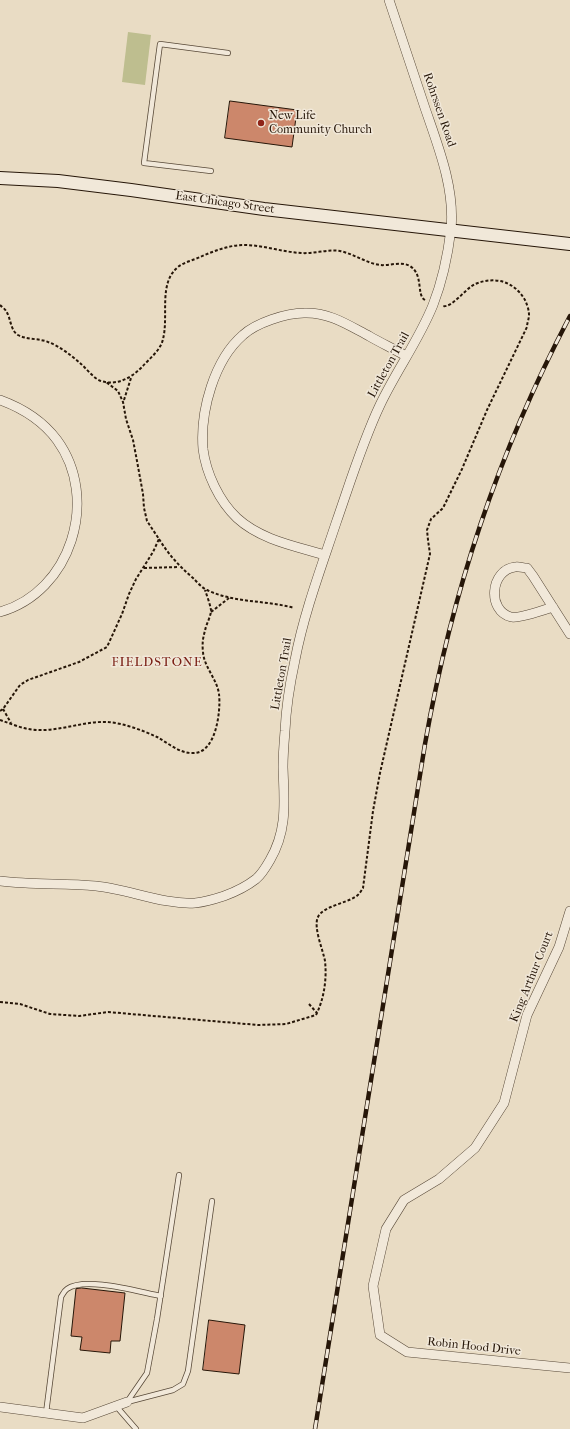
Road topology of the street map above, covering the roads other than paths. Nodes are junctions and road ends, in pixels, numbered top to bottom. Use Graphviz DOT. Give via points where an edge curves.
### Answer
graph roads {
  1 [pos="388,0"];
  2 [pos="228,53"];
  3 [pos="211,171"];
  4 [pos="0,178"];
  5 [pos="451,230"];
  6 [pos="570,244"];
  7 [pos="406,356"];
  8 [pos="0,400"];
  9 [pos="325,555"];
  10 [pos="553,607"];
  11 [pos="0,612"];
  12 [pos="570,634"];
  13 [pos="0,881"];
  14 [pos="570,911"];
  15 [pos="179,1175"];
  16 [pos="212,1201"];
  17 [pos="161,1296"];
  18 [pos="380,1335"];
  19 [pos="570,1368"];
  20 [pos="127,1402"];
  21 [pos="116,1406"];
  22 [pos="0,1407"];
  23 [pos="46,1413"];
  24 [pos="136,1429"];
  1 -- 5 [label="street, Rohrssen Road" via="444,163 452,211"];
  2 -- 3 [label="lane" via="160,44 144,163"];
  4 -- 5 [label="main road, East Chicago Street" via="58,181 264,209"];
  5 -- 6 [label="main road, East Chicago Street"];
  5 -- 7 [label="street, Littleton Trail" via="434,303"];
  7 -- 9 [label="street, Littleton Trail" via="380,406 362,450"];
  7 -- 9 [label="street" via="341,320 322,314 304,313 280,317 243,334 229,350 215,375 203,430 203,449 215,487 237,517 259,534"];
  8 -- 11 [label="street" via="27,412 45,426 57,440 72,470 77,510 72,540 55,574 26,602"];
  9 -- 13 [label="street, Littleton Trail" via="306,612 289,695 283,763 284,819 275,851 263,872 231,894 211,901 193,903 98,886"];
  10 -- 10 [label="street" via="512,617 500,612 495,602 496,581 502,573 514,567 527,568"];
  10 -- 12 [label="street"];
  14 -- 18 [label="street, King Arthur Court" via="559,947 527,1015 504,1103 475,1148 439,1179 404,1200 386,1229 373,1286"];
  15 -- 17 [label="lane"];
  16 -- 20 [label="lane" via="188,1371 183,1384 173,1390"];
  17 -- 20 [label="lane" via="147,1373"];
  17 -- 23 [label="lane" via="99,1284 72,1286 65,1290 61,1297"];
  18 -- 19 [label="street, Robin Hood Drive" via="407,1352"];
  20 -- 21 [label="street"];
  21 -- 23 [label="street" via="83,1418"];
  21 -- 24 [label="lane"];
  22 -- 23 [label="street"];
}
